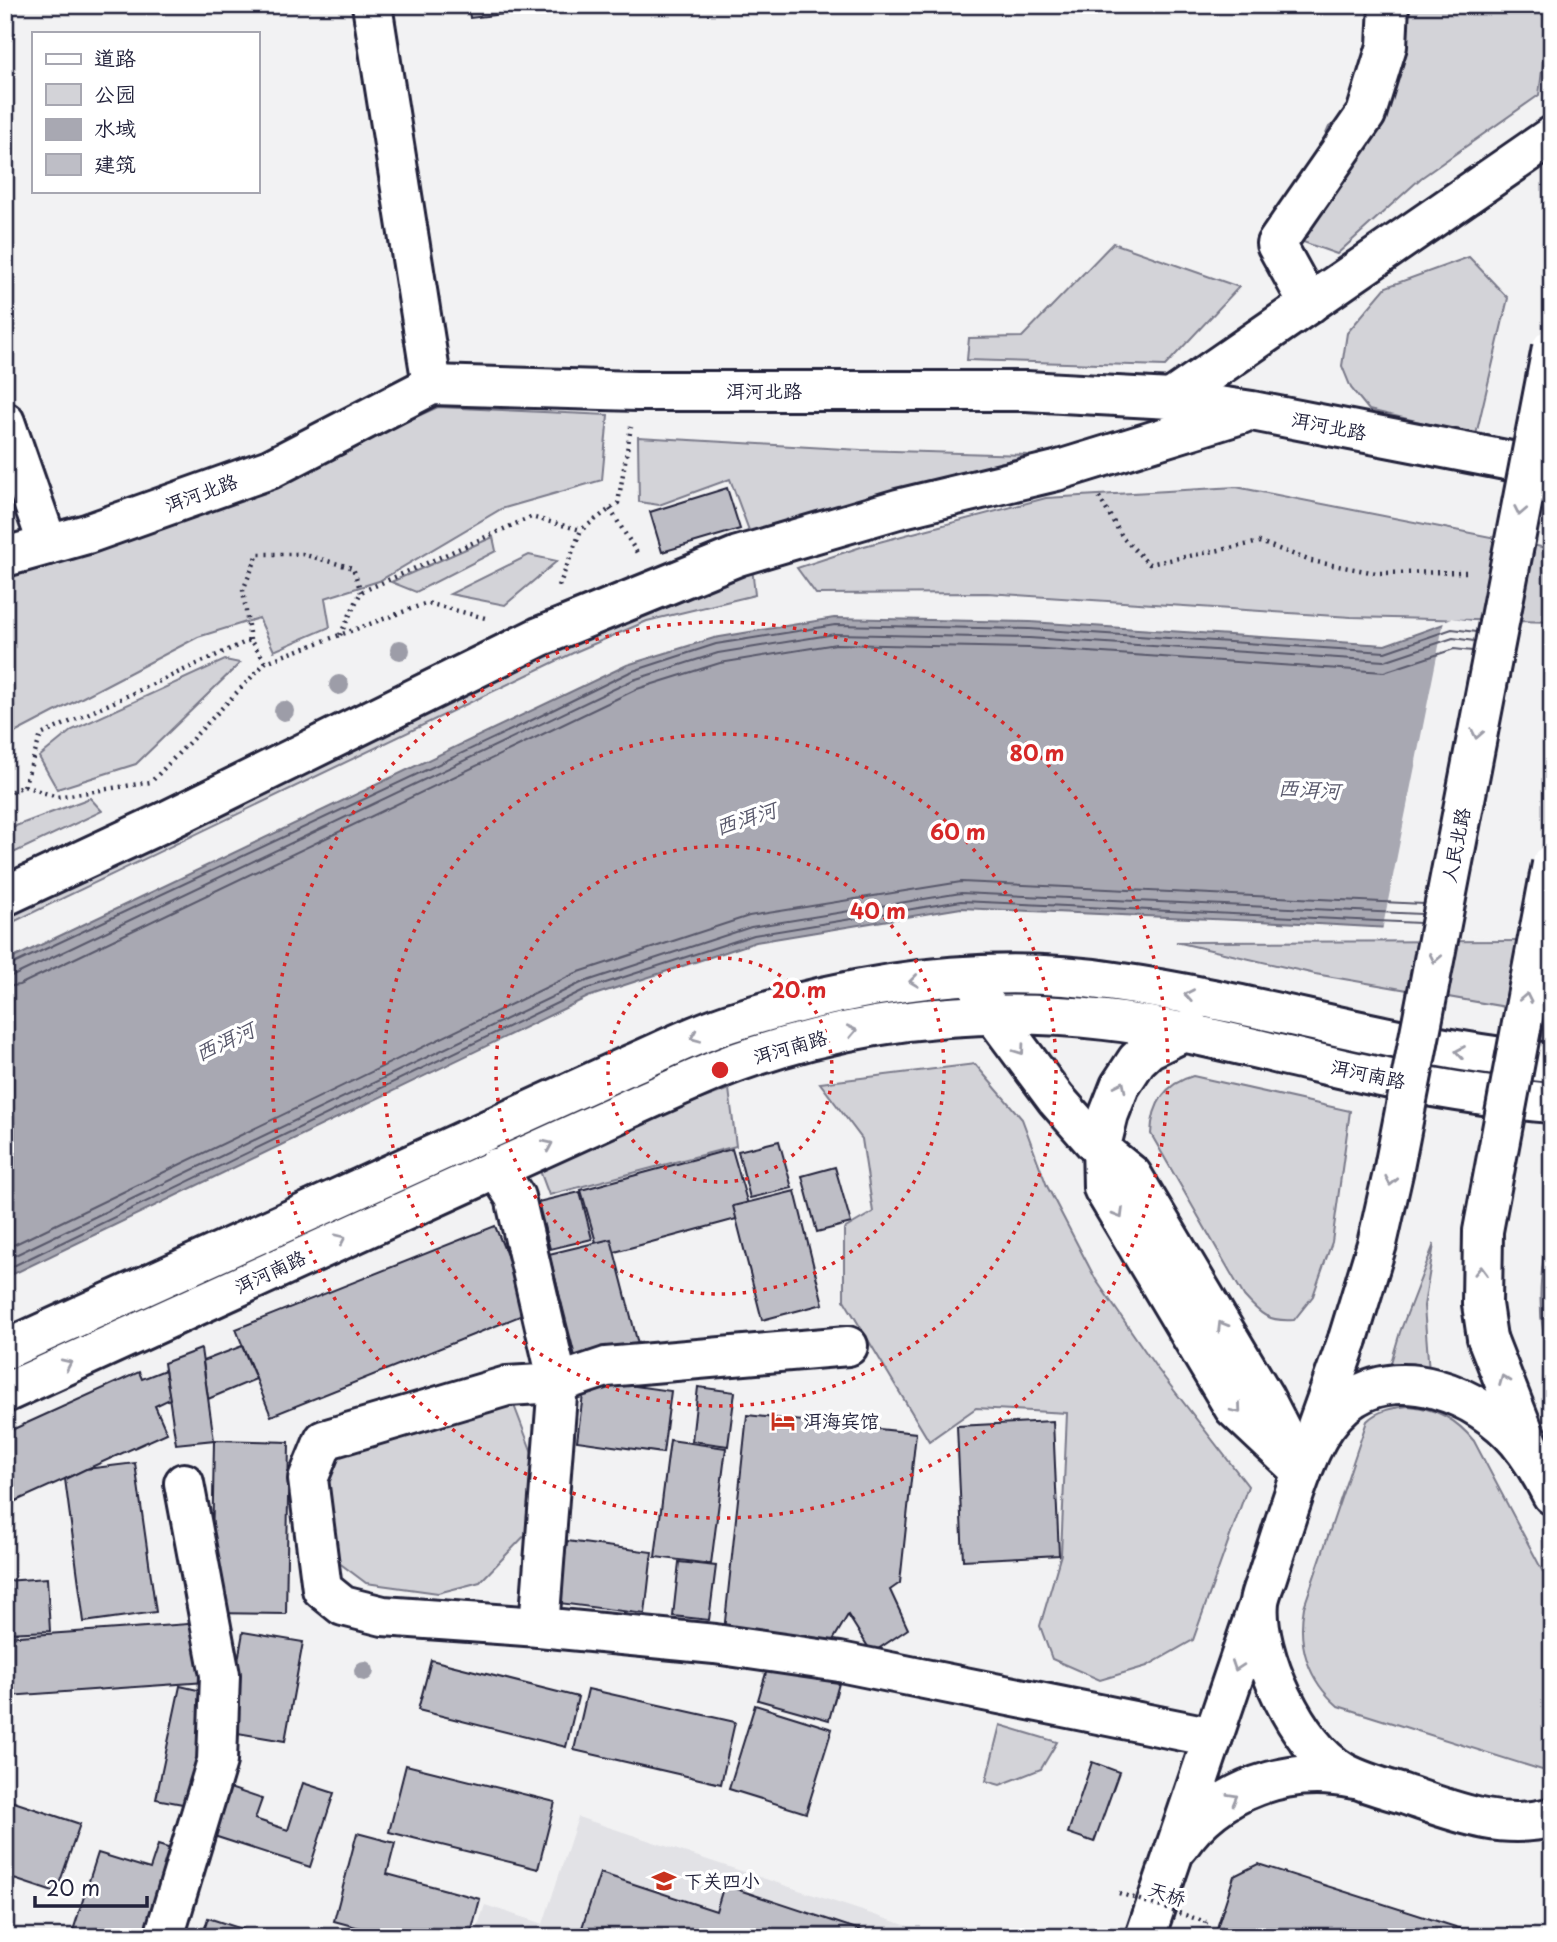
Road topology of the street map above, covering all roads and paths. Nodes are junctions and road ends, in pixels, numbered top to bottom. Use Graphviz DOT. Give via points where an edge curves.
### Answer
graph roads {
  1 [pos="372,5"];
  2 [pos="1389,5"];
  3 [pos="1552,135"];
  4 [pos="1309,304"];
  5 [pos="1552,348"];
  6 [pos="432,385"];
  7 [pos="638,391"];
  8 [pos="1171,399"];
  9 [pos="1252,411"];
  10 [pos="5,422"];
  11 [pos="1079,464"];
  12 [pos="1552,470"];
  13 [pos="610,509"];
  14 [pos="581,530"];
  15 [pos="48,545"];
  16 [pos="5,557"];
  17 [pos="1477,572"];
  18 [pos="659,588"];
  19 [pos="550,591"];
  20 [pos="361,592"];
  21 [pos="494,620"];
  22 [pos="340,635"];
  23 [pos="250,640"];
  24 [pos="266,662"];
  25 [pos="24,786"];
  26 [pos="5,794"];
  27 [pos="1552,864"];
  28 [pos="5,896"];
  29 [pos="964,976"];
  30 [pos="1243,1006"];
  31 [pos="993,1014"];
  32 [pos="1182,1032"];
  33 [pos="1552,1063"];
  34 [pos="1552,1102"];
  35 [pos="1101,1150"];
  36 [pos="496,1168"];
  37 [pos="848,1346"];
  38 [pos="5,1350"];
  39 [pos="558,1383"];
  40 [pos="5,1393"];
  41 [pos="1302,1472"];
  42 [pos="1545,1481"];
  43 [pos="184,1483"];
  44 [pos="1259,1602"];
  45 [pos="539,1626"];
  46 [pos="1213,1737"];
  47 [pos="1363,1781"];
  48 [pos="1468,1815"];
  49 [pos="1552,1817"];
  50 [pos="1552,1844"];
  51 [pos="1169,1863"];
  52 [pos="1119,1893"];
  53 [pos="164,1937"];
  54 [pos="1145,1937"];
  55 [pos="1201,1937"];
  1 -- 6 [label="main road"];
  2 -- 4 [label="main road" via="1387,46 1366,114 1276,244"];
  3 -- 4 [label="main road"];
  4 -- 8 [label="main road"];
  5 -- 41 [label="main road, 人民北路, one-way, bridge" via="1387,1200 1348,1339"];
  6 -- 7 [label="main road, 洱河北路"];
  6 -- 15 [label="main road, 洱河北路" via="270,469"];
  7 -- 8 [label="main road, 洱河北路" via="1026,391"];
  7 -- 13 [label="path" via="618,503"];
  8 -- 9 [label="main road, 洱河北路"];
  9 -- 11 [label="main road"];
  9 -- 12 [label="main road, 洱河北路"];
  10 -- 15 [label="main road"];
  11 -- 17 [label="path" via="1123,538 1149,564 1260,542 1311,561 1376,573"];
  11 -- 18 [label="main road" via="898,509 738,556"];
  13 -- 14 [label="path"];
  13 -- 18 [label="path"];
  14 -- 19 [label="path" via="562,585"];
  14 -- 20 [label="path" via="531,517"];
  15 -- 16 [label="main road, 洱河北路"];
  18 -- 28 [label="main road" via="539,637"];
  20 -- 22 [label="path"];
  20 -- 23 [label="path" via="353,568 302,554 258,554 243,590"];
  21 -- 22 [label="path" via="427,603"];
  22 -- 24 [label="path"];
  23 -- 24 [label="path"];
  23 -- 25 [label="path" via="41,735"];
  24 -- 25 [label="path" via="151,782 57,797"];
  25 -- 26 [label="path"];
  42 -- 27 [label="main road, one-way, bridge" via="1487,1339 1482,1304 1483,1231"];
  30 -- 29 [label="main road, 洱河南路, one-way" via="1101,980"];
  29 -- 31 [label="main road"];
  29 -- 38 [label="main road, 洱河南路, one-way" via="865,988 727,1024"];
  30 -- 32 [label="main road"];
  33 -- 30 [label="main road, 洱河南路, one-way" via="1468,1054"];
  31 -- 32 [label="main road, 洱河南路" via="1107,1020"];
  31 -- 35 [label="main road, one-way" via="1056,1099"];
  36 -- 31 [label="main road, 洱河南路, one-way" via="740,1061 872,1026"];
  32 -- 34 [label="main road, 洱河南路" via="1413,1083"];
  35 -- 32 [label="main road, one-way" via="1111,1107 1128,1072 1149,1049"];
  35 -- 41 [label="main road" via="1103,1188 1234,1408"];
  36 -- 39 [label="main road" via="515,1197"];
  40 -- 36 [label="main road, 洱河南路, one-way"];
  37 -- 39 [label="main road" via="606,1367"];
  39 -- 45 [label="main road"];
  39 -- 45 [label="main road" via="507,1386 324,1440 308,1479 322,1589 343,1606 383,1616"];
  41 -- 42 [label="main road" via="1321,1431 1344,1404 1371,1389 1400,1384 1444,1392 1485,1412 1517,1440"];
  41 -- 44 [label="main road"];
  43 -- 53 [label="main road" via="220,1675 217,1761"];
  44 -- 46 [label="main road, one-way"];
  44 -- 47 [label="main road" via="1267,1658 1293,1716 1332,1765"];
  45 -- 46 [label="main road" via="840,1661"];
  46 -- 51 [label="main road"];
  47 -- 48 [label="main road"];
  51 -- 47 [label="main road, one-way" via="1196,1825 1254,1787 1305,1774"];
  48 -- 49 [label="main road" via="1514,1822"];
  48 -- 50 [label="main road"];
  51 -- 54 [label="main road"];
  52 -- 55 [label="path, 天桥, bridge" via="1206,1922"];
}
